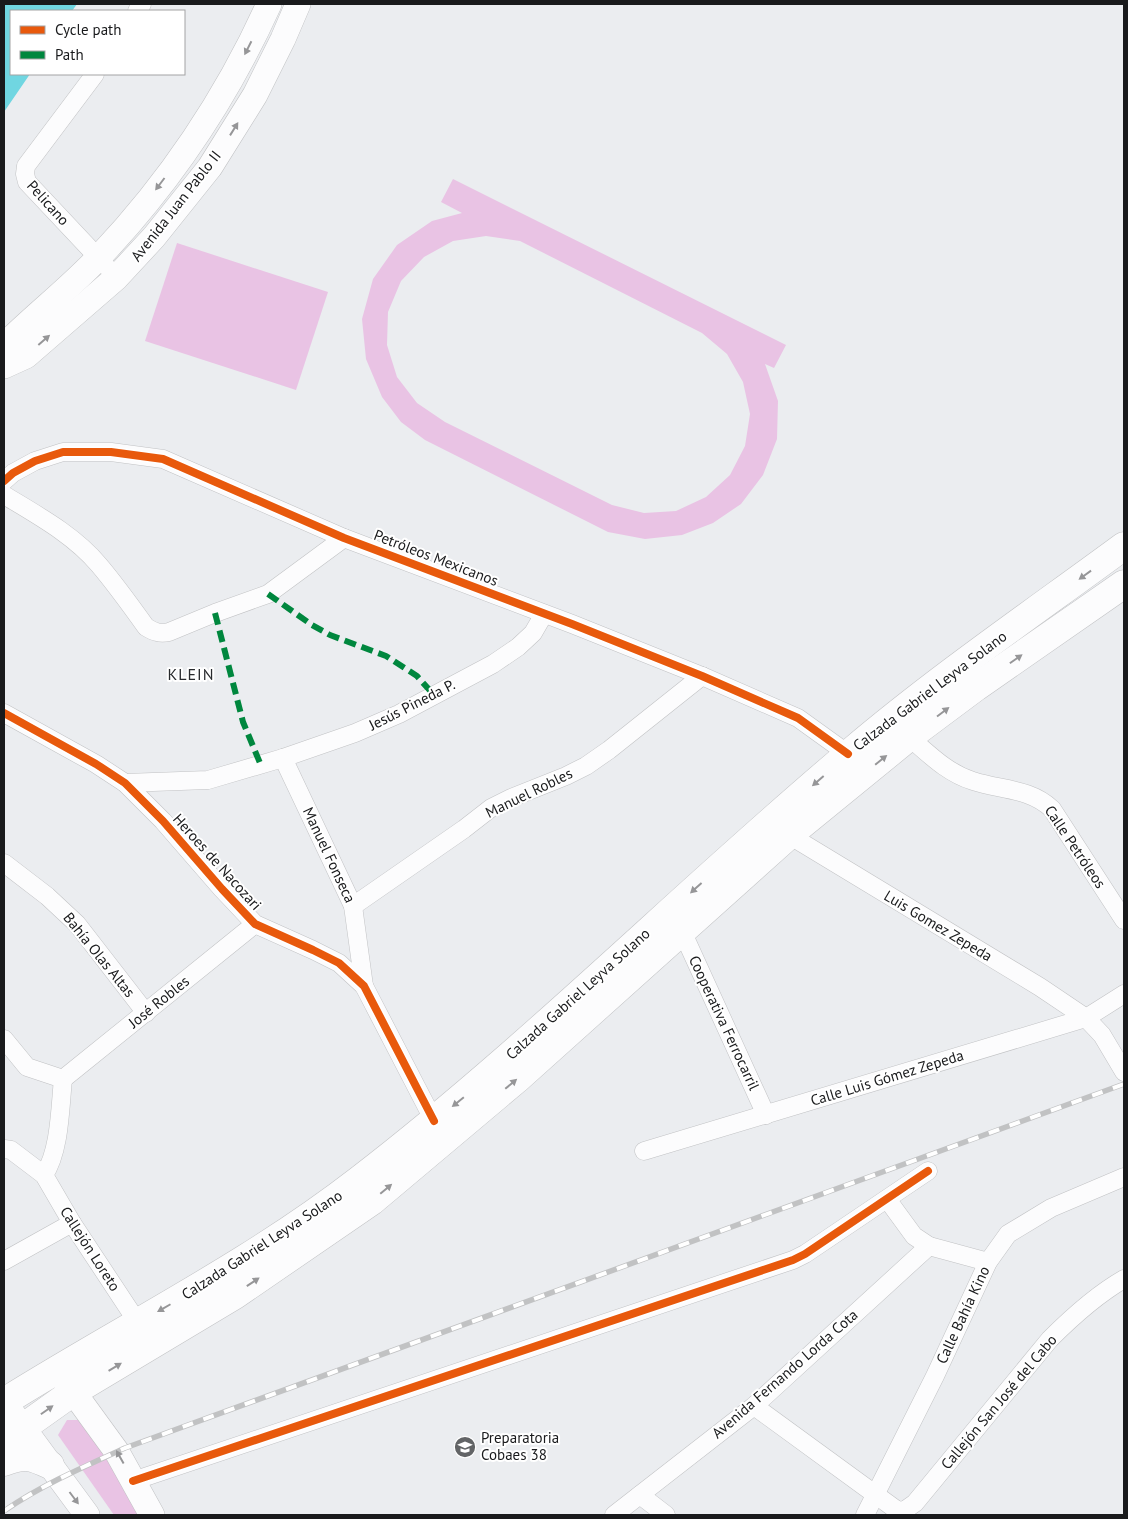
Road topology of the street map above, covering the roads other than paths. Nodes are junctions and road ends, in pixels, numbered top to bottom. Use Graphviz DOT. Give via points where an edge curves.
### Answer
graph roads {
  1 [pos="269,4"];
  2 [pos="298,4"];
  3 [pos="94,75"];
  4 [pos="99,257"];
  5 [pos="116,278"];
  6 [pos="4,349"];
  7 [pos="4,366"];
  8 [pos="4,481"];
  9 [pos="4,495"];
  10 [pos="344,538"];
  11 [pos="1123,549"];
  12 [pos="1124,584"];
  13 [pos="544,614"];
  14 [pos="702,676"];
  15 [pos="6,719"];
  16 [pos="909,737"];
  17 [pos="848,754"];
  18 [pos="284,758"];
  19 [pos="125,783"];
  20 [pos="789,835"];
  21 [pos="4,862"];
  22 [pos="354,906"];
  23 [pos="1124,920"];
  24 [pos="255,924"];
  25 [pos="682,931"];
  26 [pos="364,986"];
  27 [pos="1124,994"];
  28 [pos="146,1013"];
  29 [pos="1086,1018"];
  30 [pos="4,1039"];
  31 [pos="1124,1072"];
  32 [pos="63,1079"];
  33 [pos="766,1115"];
  34 [pos="434,1121"];
  35 [pos="4,1149"];
  36 [pos="644,1151"];
  37 [pos="928,1171"];
  38 [pos="44,1175"];
  39 [pos="1124,1177"];
  40 [pos="886,1199"];
  41 [pos="72,1223"];
  42 [pos="929,1246"];
  43 [pos="4,1260"];
  44 [pos="988,1262"];
  45 [pos="1124,1279"];
  46 [pos="138,1323"];
  47 [pos="57,1368"];
  48 [pos="73,1392"];
  49 [pos="4,1402"];
  50 [pos="754,1406"];
  51 [pos="13,1435"];
  52 [pos="4,1462"];
  53 [pos="50,1465"];
  54 [pos="133,1481"];
  55 [pos="640,1495"];
  56 [pos="876,1496"];
  57 [pos="87,1515"];
  58 [pos="152,1515"];
  59 [pos="614,1515"];
  60 [pos="666,1515"];
  61 [pos="865,1515"];
  1 -- 4 [label="main road, Avenida Juan Pablo II, one-way" via="216,105 144,206"];
  5 -- 2 [label="main road, Avenida Juan Pablo II, one-way" via="154,237 210,167 255,95"];
  3 -- 4 [label="street, Pelicano" via="26,166 25,174 27,182"];
  4 -- 5 [label="street, Pelicano"];
  4 -- 6 [label="main road, Avenida Juan Pablo II" via="10,339"];
  7 -- 5 [label="main road, Avenida Juan Pablo II, one-way" via="26,356"];
  8 -- 10 [label="street, Petróleos Mexicanos" via="35,461 63,452 111,452 163,459"];
  9 -- 10 [label="street" via="79,545 99,564 146,627 154,632 169,632 268,594"];
  10 -- 13 [label="street, Petróleos Mexicanos"];
  11 -- 17 [label="main road, Calzada Gabriel Leyva Solano, one-way" via="904,707"];
  16 -- 12 [label="main road, Calzada Gabriel Leyva Solano, one-way" via="976,686"];
  13 -- 14 [label="street, Petróleos Mexicanos"];
  13 -- 18 [label="street, Jesús Pineda P." via="533,633 493,664 399,714"];
  14 -- 17 [label="street, Petróleos Mexicanos" via="798,718"];
  14 -- 22 [label="street, Manuel Robles" via="586,766 491,808"];
  15 -- 19 [label="street, Heroes de Nacozari" via="96,764"];
  20 -- 16 [label="main road, Calzada Gabriel Leyva Solano, one-way"];
  16 -- 23 [label="street, Calle Petróleos" via="945,768 960,776 1042,799 1052,809"];
  17 -- 34 [label="main road, Calzada Gabriel Leyva Solano, one-way"];
  18 -- 19 [label="street, Jesús Pineda P." via="208,780"];
  18 -- 22 [label="street, Manuel Fonseca"];
  19 -- 24 [label="street, Heroes de Nacozari"];
  20 -- 25 [label="main road, Calzada Gabriel Leyva Solano"];
  20 -- 29 [label="street, Luis Gomez Zepeda"];
  21 -- 28 [label="street, Bahía Olas Altas" via="77,924"];
  22 -- 26 [label="street, Manuel Fonseca"];
  24 -- 26 [label="street, Heroes de Nacozari" via="339,964"];
  24 -- 28 [label="street, José Robles"];
  25 -- 33 [label="street, Cooperativa Ferrocarril"];
  48 -- 25 [label="main road, Calzada Gabriel Leyva Solano, one-way" via="235,1295 372,1201 517,1079"];
  26 -- 34 [label="street, Heroes de Nacozari"];
  27 -- 29 [label="street, Calle Luis Gómez Zepeda"];
  28 -- 32 [label="street, José Robles"];
  29 -- 31 [label="street, Luis Gomez Zepeda" via="1102,1035"];
  29 -- 33 [label="street, Calle Luis Gómez Zepeda"];
  30 -- 32 [label="street" via="27,1067"];
  32 -- 38 [label="street" via="55,1152"];
  33 -- 36 [label="street, Calle Luis Gómez Zepeda"];
  34 -- 46 [label="main road, Calzada Gabriel Leyva Solano, one-way" via="356,1183 276,1238"];
  35 -- 38 [label="street" via="11,1150"];
  37 -- 40 [label="street"];
  38 -- 41 [label="street, Callejón Loreto"];
  39 -- 44 [label="street, Calle Bahía Kino" via="1052,1208 1008,1234"];
  40 -- 42 [label="street" via="914,1236"];
  40 -- 54 [label="street" via="793,1260"];
  41 -- 43 [label="street"];
  41 -- 46 [label="street, Callejón Loreto"];
  42 -- 44 [label="street"];
  42 -- 50 [label="street, Avenida Fernando Lorda Cota"];
  44 -- 56 [label="street, Calle Bahía Kino"];
  45 -- 56 [label="street, Callejón San José del Cabo" via="1074,1314 1050,1339 915,1503 898,1511"];
  46 -- 47 [label="main road, Calzada Gabriel Leyva Solano"];
  47 -- 48 [label="main road"];
  47 -- 49 [label="main road, Calzada Gabriel Leyva Solano"];
  51 -- 48 [label="main road, Calzada Gabriel Leyva Solano, one-way"];
  54 -- 48 [label="main road, one-way" via="117,1452"];
  49 -- 51 [label="main road"];
  50 -- 55 [label="street, Avenida Fernando Lorda Cota"];
  50 -- 56 [label="street"];
  51 -- 53 [label="main road"];
  52 -- 53 [label="main road" via="15,1457 32,1456"];
  53 -- 57 [label="main road, one-way"];
  54 -- 58 [label="main road"];
  55 -- 59 [label="street, Avenida Fernando Lorda Cota"];
  55 -- 60 [label="street"];
  56 -- 61 [label="street, Calle Bahía Kino"];
}
